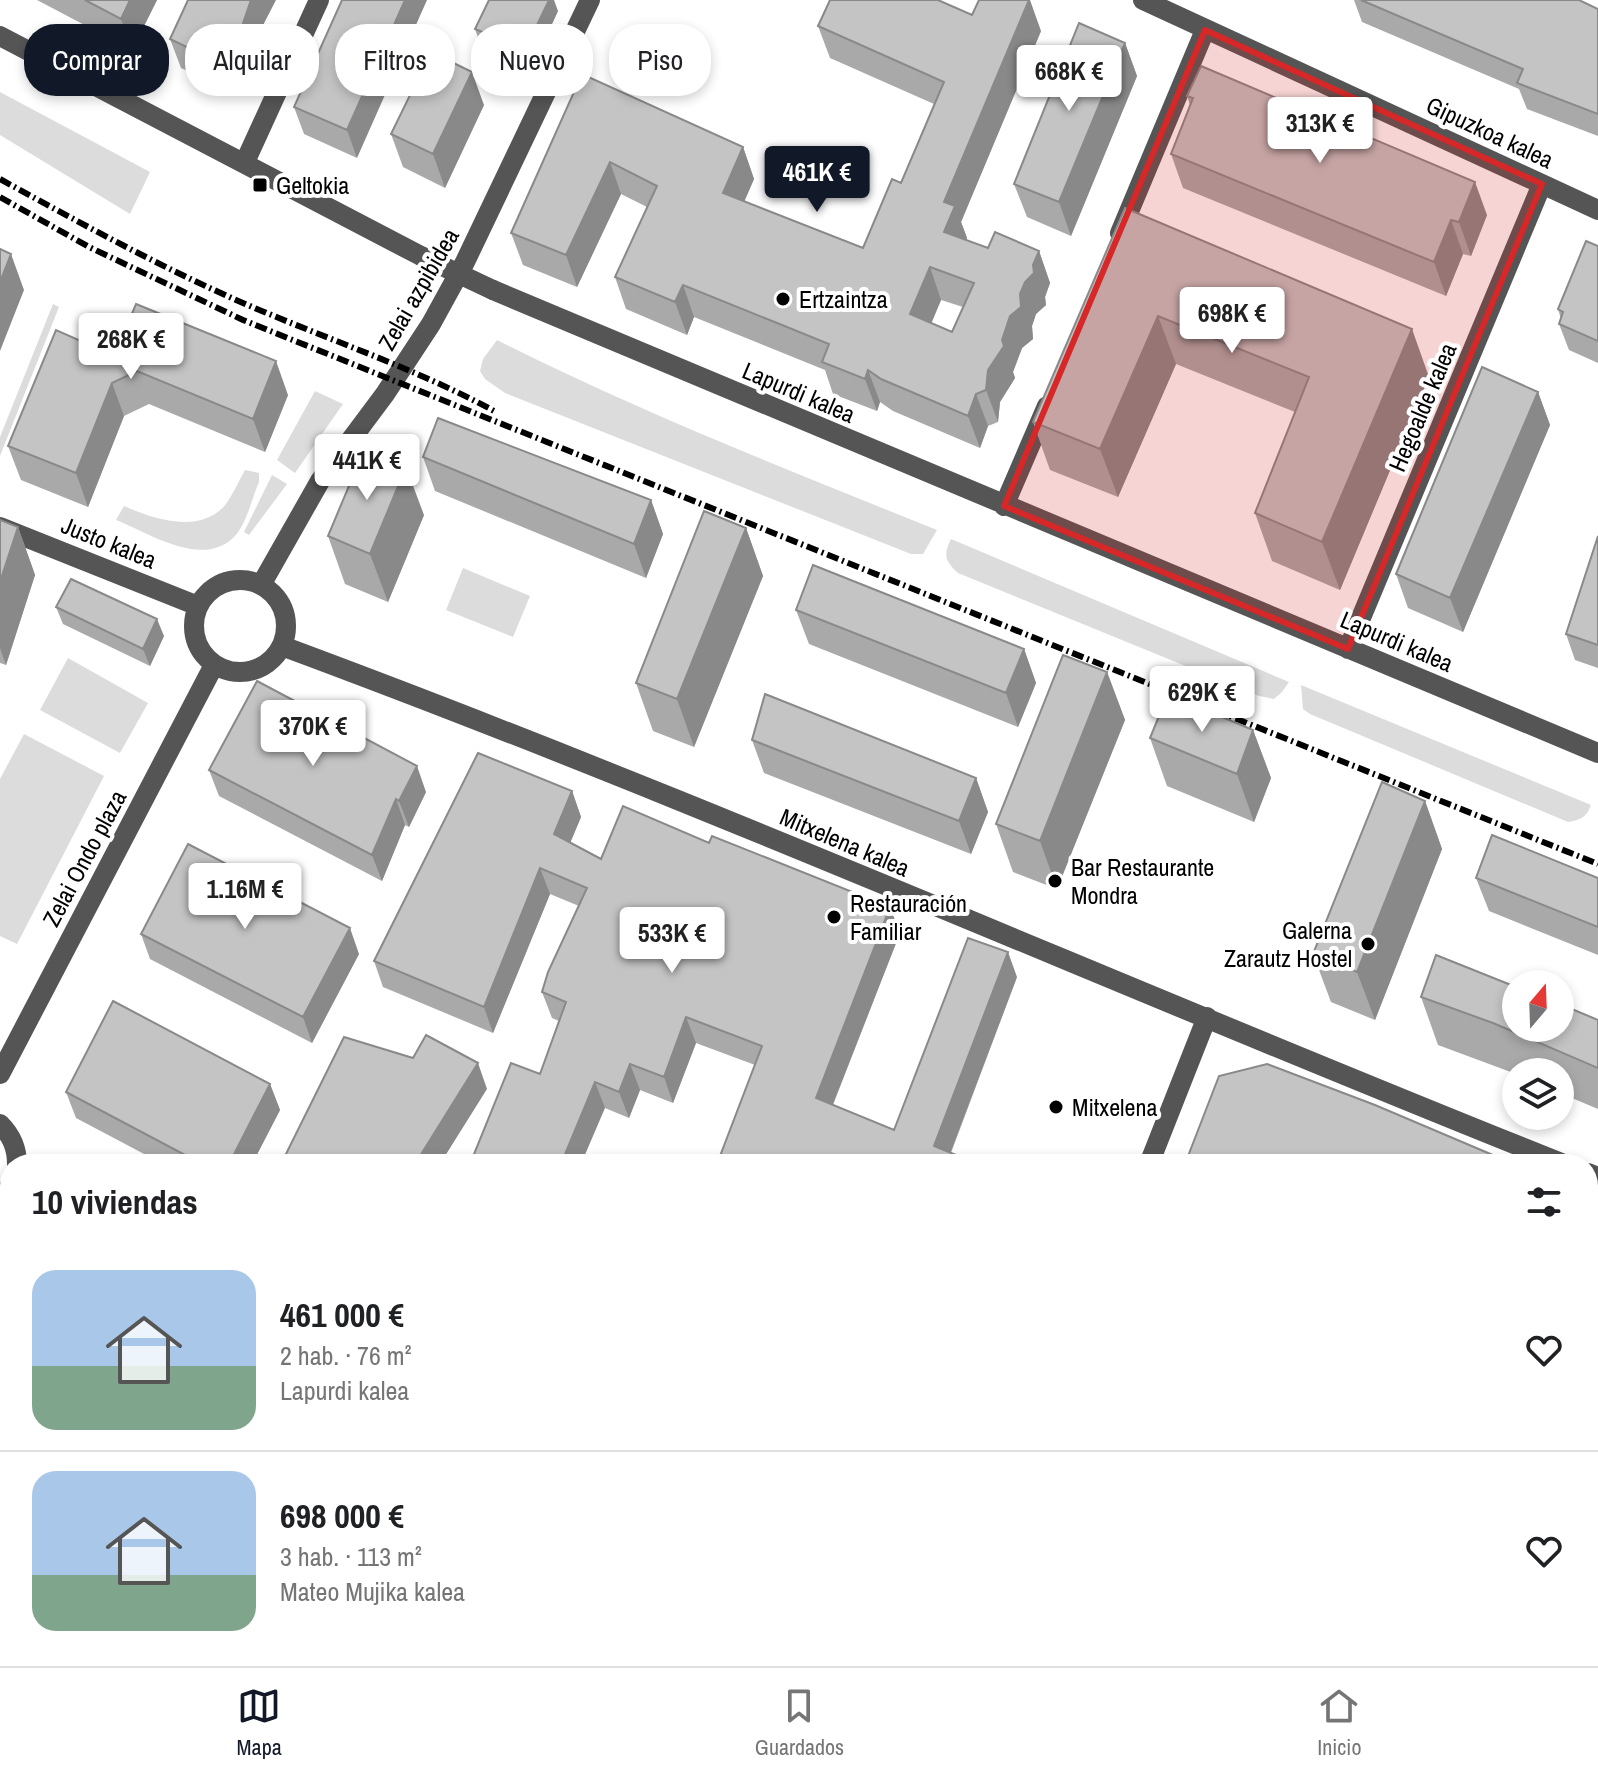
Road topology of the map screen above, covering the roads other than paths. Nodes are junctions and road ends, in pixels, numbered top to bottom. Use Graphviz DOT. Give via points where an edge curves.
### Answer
graph roads {
  1 [pos="319,0"];
  2 [pos="590,0"];
  3 [pos="1143,0"];
  4 [pos="1205,30"];
  5 [pos="0,36"];
  6 [pos="245,162"];
  7 [pos="1542,184"];
  8 [pos="1598,210"];
  9 [pos="1111,254"];
  10 [pos="1056,384"];
  11 [pos="1004,506"];
  12 [pos="0,527"];
  13 [pos="261,585"];
  14 [pos="198,606"];
  15 [pos="282,646"];
  16 [pos="1348,649"];
  17 [pos="214,665"];
  18 [pos="1598,753"];
  19 [pos="1207,1017"];
  20 [pos="0,1074"];
  21 [pos="0,1124"];
  22 [pos="15,1154"];
  23 [pos="1153,1154"];
  24 [pos="1539,1154"];
  1 -- 6 [label="street"];
  2 -- 13 [label="street, Zelai azpibidea" via="431,324 320,481"];
  3 -- 4 [label="street, Gipuzkoa kalea"];
  4 -- 7 [label="street, Gipuzkoa kalea"];
  4 -- 9 [label="street"];
  5 -- 6 [label="street, Lapurdi kalea"];
  6 -- 11 [label="street, Lapurdi kalea, bridge" via="493,290"];
  7 -- 8 [label="street, Gipuzkoa kalea"];
  7 -- 16 [label="street, Hegoalde kalea"];
  10 -- 11 [label="street"];
  11 -- 16 [label="street, Lapurdi kalea"];
  12 -- 14 [label="street, Justo kalea"];
  13 -- 14 [label="street" via="225,582"];
  13 -- 15 [label="street" via="284,611"];
  14 -- 17 [label="street" via="195,638"];
  15 -- 17 [label="street" via="258,669 235,672"];
  15 -- 19 [label="street, Mitxelena kalea" via="680,801"];
  16 -- 18 [label="street, Lapurdi kalea"];
  17 -- 20 [label="street, Zelai Ondo plaza"];
  19 -- 23 [label="street"];
  19 -- 24 [label="street, Mitxelena kalea"];
  21 -- 22 [label="street" via="11,1137"];
}
